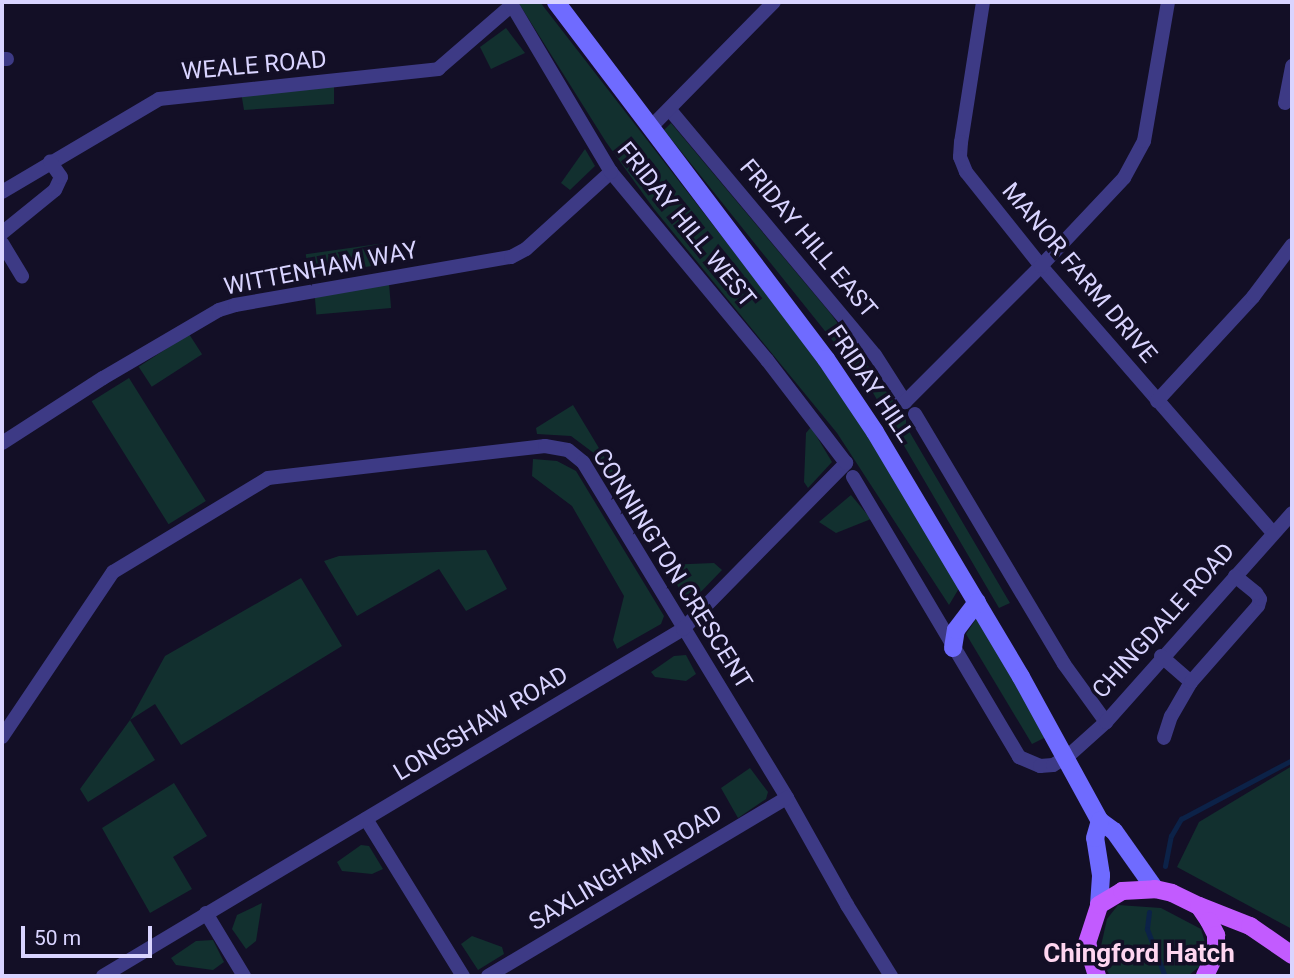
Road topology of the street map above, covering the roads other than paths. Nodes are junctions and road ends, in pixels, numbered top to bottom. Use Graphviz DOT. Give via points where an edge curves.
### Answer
graph roads {
  1 [pos="556,2"];
  2 [pos="774,2"];
  3 [pos="983,2"];
  4 [pos="1168,2"];
  5 [pos="511,4"];
  6 [pos="1292,66"];
  7 [pos="1285,103"];
  8 [pos="670,110"];
  9 [pos="650,128"];
  10 [pos="50,161"];
  11 [pos="611,172"];
  12 [pos="2,192"];
  13 [pos="2,233"];
  14 [pos="2,243"];
  15 [pos="1292,245"];
  16 [pos="1041,266"];
  17 [pos="22,276"];
  18 [pos="1157,401"];
  19 [pos="910,408"];
  20 [pos="2,443"];
  21 [pos="846,463"];
  22 [pos="853,477"];
  23 [pos="1292,513"];
  24 [pos="1273,533"];
  25 [pos="1235,576"];
  26 [pos="977,602"];
  27 [pos="683,629"];
  28 [pos="953,648"];
  29 [pos="1161,656"];
  30 [pos="1191,682"];
  31 [pos="1106,722"];
  32 [pos="2,737"];
  33 [pos="1164,738"];
  34 [pos="1067,757"];
  35 [pos="787,798"];
  36 [pos="366,819"];
  37 [pos="1100,821"];
  38 [pos="1163,891"];
  39 [pos="1099,905"];
  40 [pos="1199,906"];
  41 [pos="206,913"];
  42 [pos="1292,956"];
  43 [pos="1092,973"];
  44 [pos="103,976"];
  45 [pos="244,976"];
  46 [pos="463,976"];
  47 [pos="488,976"];
  48 [pos="891,976"];
  49 [pos="1205,976"];
  1 -- 9 [label="main road, FRIDAY HILL"];
  2 -- 8 [label="street"];
  3 -- 16 [label="street, MANOR FARM DRIVE" via="960,157"];
  4 -- 16 [label="street" via="1144,142 1124,177"];
  5 -- 10 [label="street, WEALE ROAD" via="438,69 171,96"];
  5 -- 11 [label="street, FRIDAY HILL WEST"];
  6 -- 7 [label="street"];
  8 -- 9 [label="street"];
  8 -- 19 [label="street, FRIDAY HILL EAST" via="875,355"];
  9 -- 26 [label="main road, FRIDAY HILL" via="826,359"];
  10 -- 12 [label="street, WEALE ROAD"];
  10 -- 13 [label="street" via="61,177 55,190"];
  11 -- 20 [label="street, WITTENHAM WAY" via="526,249 511,257 235,304 103,378"];
  11 -- 21 [label="street, FRIDAY HILL WEST"];
  14 -- 17 [label="street"];
  15 -- 18 [label="street" via="1253,297"];
  16 -- 18 [label="street, MANOR FARM DRIVE"];
  16 -- 19 [label="street"];
  18 -- 24 [label="street, MANOR FARM DRIVE"];
  19 -- 31 [label="street, FRIDAY HILL EAST" via="1064,664"];
  21 -- 27 [label="street, LONGSHAW ROAD"];
  22 -- 28 [label="street"];
  23 -- 24 [label="street, CHINGDALE ROAD"];
  24 -- 25 [label="street, CHINGDALE ROAD"];
  25 -- 29 [label="street, CHINGDALE ROAD"];
  25 -- 30 [label="street" via="1256,593 1258,606"];
  26 -- 28 [label="main road" via="956,630"];
  26 -- 34 [label="main road, FRIDAY HILL"];
  27 -- 32 [label="street, CONNINGTON CRESCENT" via="583,462 568,450 545,446 285,474 268,478 113,572"];
  27 -- 35 [label="street, CONNINGTON CRESCENT"];
  27 -- 36 [label="street, LONGSHAW ROAD"];
  28 -- 34 [label="street" via="1019,757 1040,766"];
  29 -- 30 [label="street"];
  29 -- 31 [label="street, CHINGDALE ROAD"];
  30 -- 33 [label="street"];
  31 -- 34 [label="street, CHINGDALE ROAD"];
  34 -- 37 [label="main road, FRIDAY HILL"];
  35 -- 47 [label="street, SAXLINGHAM ROAD"];
  35 -- 48 [label="street, CONNINGTON CRESCENT"];
  36 -- 41 [label="street, LONGSHAW ROAD"];
  36 -- 46 [label="street"];
  37 -- 38 [label="main road, FRIDAY HILL" via="1114,831"];
  37 -- 39 [label="main road" via="1095,838 1101,874"];
  38 -- 39 [label="main road" via="1122,891"];
  38 -- 40 [label="main road"];
  39 -- 43 [label="main road" via="1088,934"];
  40 -- 42 [label="main road" via="1250,926"];
  40 -- 49 [label="main road" via="1216,935 1216,953"];
  41 -- 44 [label="street, LONGSHAW ROAD"];
  41 -- 45 [label="street"];
}
